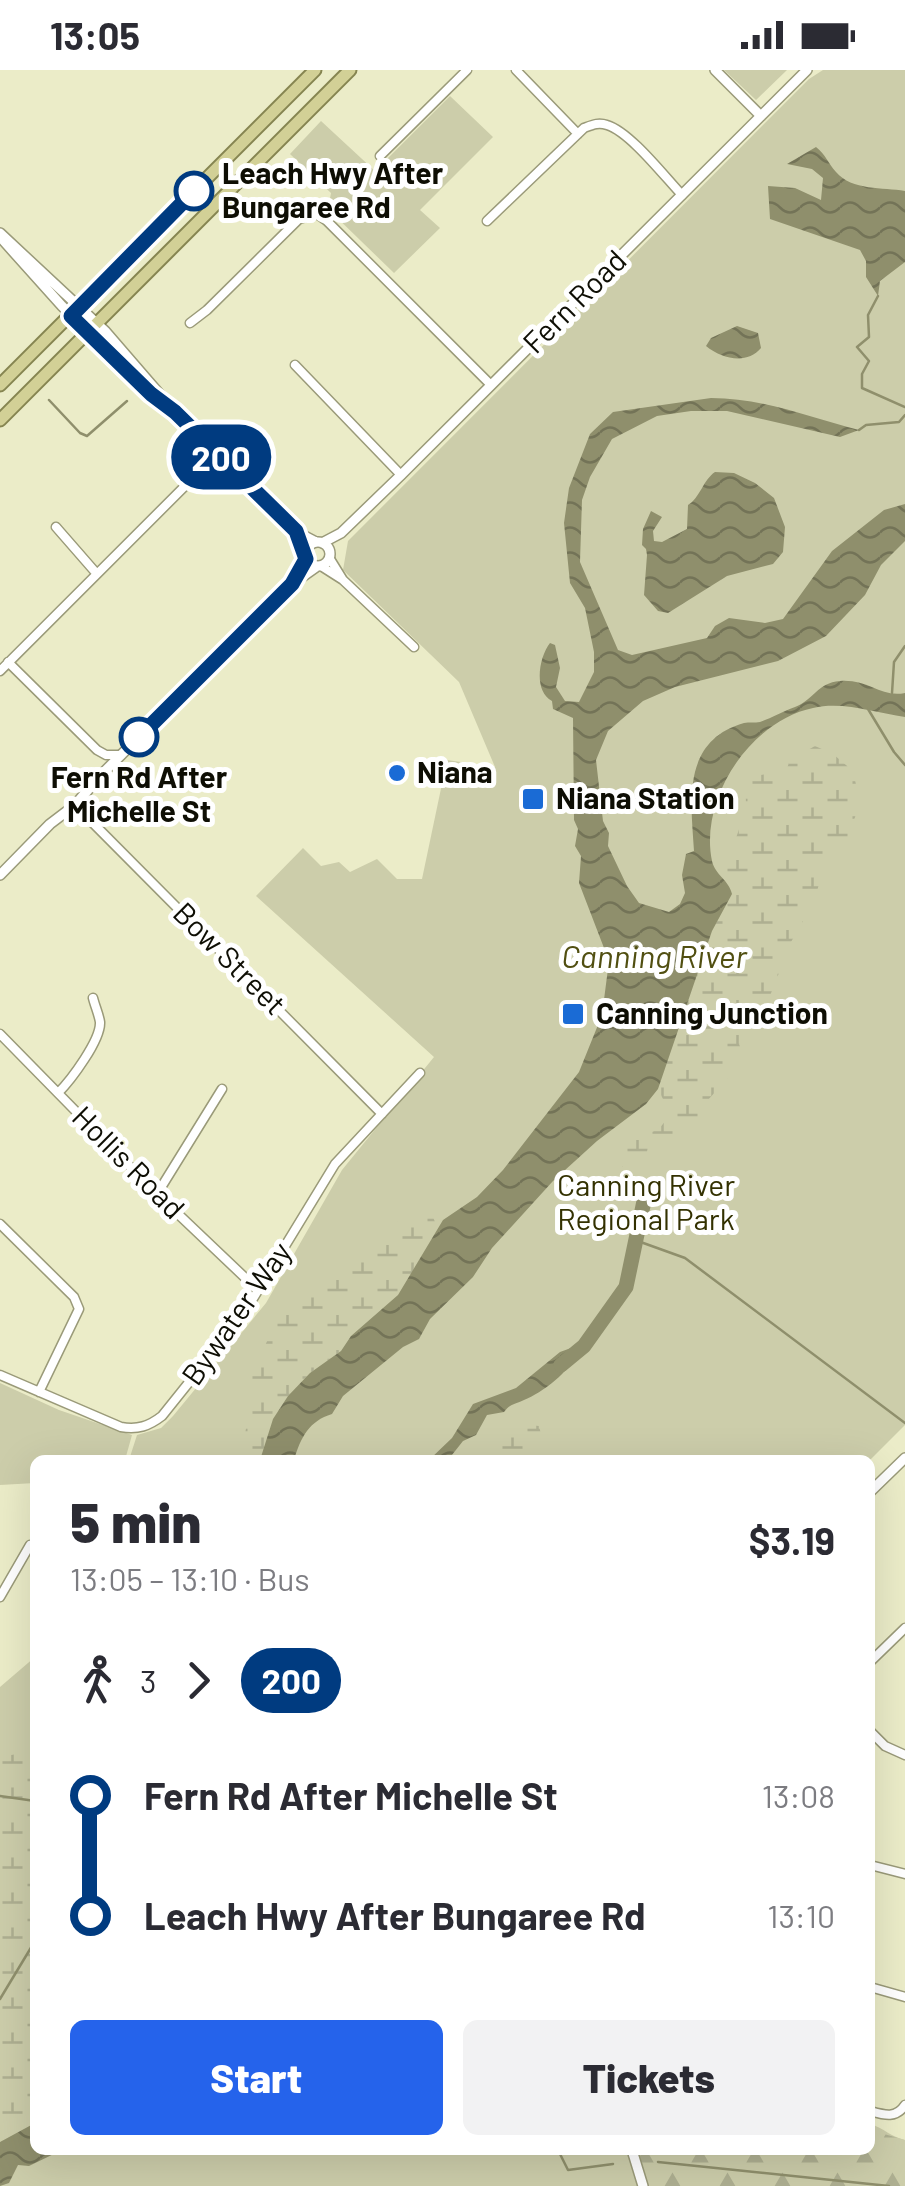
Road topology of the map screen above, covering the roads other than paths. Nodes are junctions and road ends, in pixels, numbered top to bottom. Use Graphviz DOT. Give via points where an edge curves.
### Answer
graph roads {
  1 [pos="315,70"];
  2 [pos="350,70"];
  3 [pos="467,70"];
  4 [pos="516,70"];
  5 [pos="715,70"];
  6 [pos="808,70"];
  7 [pos="761,116"];
  8 [pos="578,134"];
  9 [pos="380,156"];
  10 [pos="682,195"];
  11 [pos="486,221"];
  12 [pos="0,235"];
  13 [pos="76,311"];
  14 [pos="190,323"];
  15 [pos="93,329"];
  16 [pos="295,365"];
  17 [pos="0,385"];
  18 [pos="491,385"];
  19 [pos="0,420"];
  20 [pos="217,454"];
  21 [pos="401,475"];
  22 [pos="56,527"];
  23 [pos="296,531"];
  24 [pos="341,533"];
  25 [pos="319,542"];
  26 [pos="306,555"];
  27 [pos="324,561"];
  28 [pos="97,574"];
  29 [pos="292,584"];
  30 [pos="414,647"];
  31 [pos="8,662"];
  32 [pos="0,671"];
  33 [pos="121,755"];
  34 [pos="76,805"];
  35 [pos="0,876"];
  36 [pos="93,998"];
  37 [pos="0,1034"];
  38 [pos="420,1074"];
  39 [pos="222,1089"];
  40 [pos="58,1092"];
  41 [pos="382,1114"];
  42 [pos="157,1194"];
  43 [pos="0,1224"];
  44 [pos="258,1290"];
  45 [pos="0,1375"];
  46 [pos="39,1392"];
  47 [pos="905,1458"];
  48 [pos="875,1487"];
  49 [pos="30,1544"];
  50 [pos="1,1593"];
  51 [pos="905,1628"];
  52 [pos="875,1657"];
  53 [pos="875,1737"];
  54 [pos="905,1755"];
  55 [pos="875,1865"];
  56 [pos="905,1874"];
  57 [pos="875,1988"];
  58 [pos="905,1997"];
  59 [pos="905,2105"];
  60 [pos="875,2112"];
  61 [pos="634,2155"];
  62 [pos="643,2186"];
  1 -- 13 [label="highway"];
  2 -- 15 [label="highway"];
  3 -- 9 [label="street"];
  4 -- 8 [label="street"];
  5 -- 7 [label="street"];
  6 -- 7 [label="street, Fern Road"];
  7 -- 10 [label="street, Fern Road"];
  8 -- 10 [label="street" via="595,123 620,132"];
  8 -- 11 [label="street"];
  10 -- 18 [label="street, Fern Road"];
  12 -- 13 [label="street"];
  13 -- 15 [label="street"];
  13 -- 17 [label="highway"];
  14 -- 18 [label="street" via="299,219 317,214"];
  15 -- 19 [label="highway"];
  15 -- 20 [label="street"];
  16 -- 21 [label="street"];
  18 -- 21 [label="street, Fern Road"];
  20 -- 23 [label="street"];
  20 -- 28 [label="street"];
  21 -- 24 [label="street, Fern Road"];
  22 -- 28 [label="street"];
  23 -- 25 [label="street"];
  23 -- 26 [label="street"];
  24 -- 25 [label="street, Fern Road"];
  24 -- 27 [label="street, Fern Road"];
  25 -- 26 [label="street, Fern Road"];
  25 -- 27 [label="street"];
  26 -- 27 [label="street"];
  26 -- 29 [label="street, Fern Road"];
  27 -- 29 [label="street, Fern Road"];
  27 -- 30 [label="street"];
  28 -- 31 [label="street"];
  29 -- 33 [label="street, Fern Road"];
  31 -- 32 [label="street"];
  31 -- 33 [label="street" via="97,750"];
  33 -- 34 [label="street, Fern Road"];
  34 -- 35 [label="street, Fern Road"];
  34 -- 41 [label="street, Bow Street"];
  36 -- 40 [label="street" via="98,1034"];
  37 -- 40 [label="street, Hollis Road"];
  38 -- 41 [label="street, Bywater Way"];
  39 -- 42 [label="street"];
  40 -- 42 [label="street, Hollis Road"];
  41 -- 44 [label="street, Bywater Way" via="335,1164"];
  42 -- 44 [label="street, Hollis Road"];
  43 -- 46 [label="street" via="74,1296 78,1309"];
  44 -- 46 [label="street, Bywater Way" via="150,1424 121,1427"];
  45 -- 46 [label="street, Bywater Way"];
  47 -- 48 [label="street"];
  49 -- 50 [label="street"];
  51 -- 52 [label="street"];
  53 -- 54 [label="street"];
  55 -- 56 [label="street"];
  57 -- 58 [label="street"];
  59 -- 60 [label="street" via="897,2114"];
  61 -- 62 [label="street"];
}
